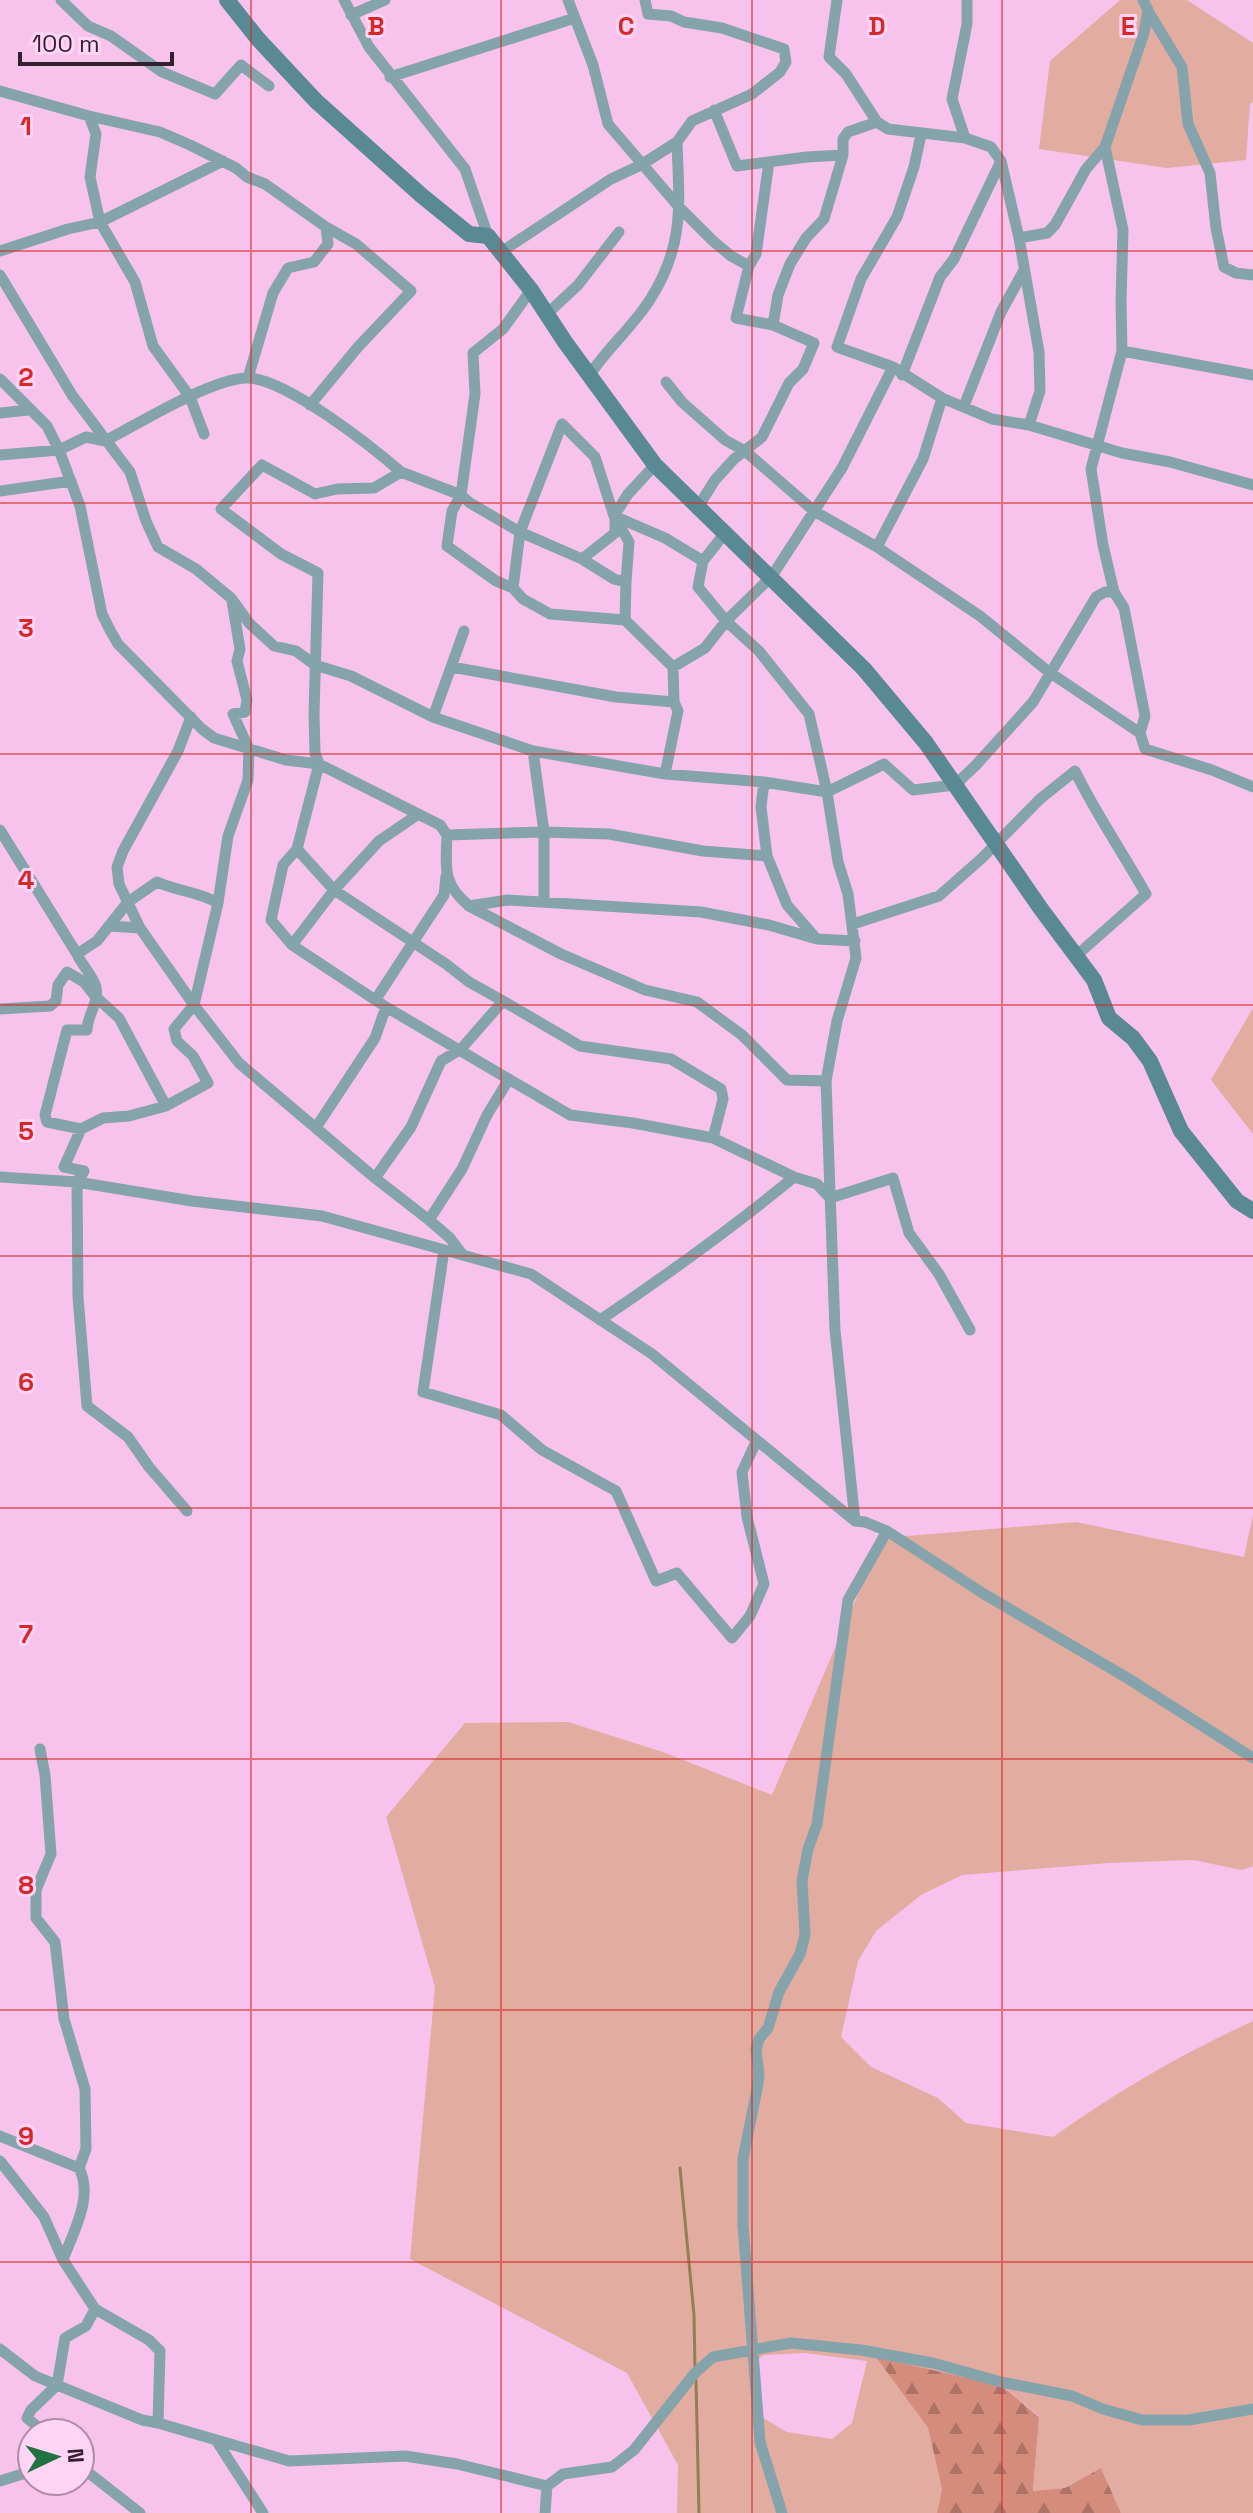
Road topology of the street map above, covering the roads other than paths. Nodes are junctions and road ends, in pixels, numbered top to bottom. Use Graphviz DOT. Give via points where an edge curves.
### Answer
graph roads {
  1 [pos="61,0"];
  2 [pos="227,0"];
  3 [pos="344,0"];
  4 [pos="385,0"];
  5 [pos="568,0"];
  6 [pos="645,0"];
  7 [pos="837,0"];
  8 [pos="967,0"];
  9 [pos="1146,5"];
  10 [pos="351,15"];
  11 [pos="575,18"];
  12 [pos="390,77"];
  13 [pos="269,86"];
  14 [pos="0,91"];
  15 [pos="714,110"];
  16 [pos="89,116"];
  17 [pos="877,122"];
  18 [pos="921,135"];
  19 [pos="965,138"];
  20 [pos="677,142"];
  21 [pos="1105,147"];
  22 [pos="843,155"];
  23 [pos="223,161"];
  24 [pos="1001,161"];
  25 [pos="769,162"];
  26 [pos="641,165"];
  27 [pos="679,207"];
  28 [pos="100,222"];
  29 [pos="326,227"];
  30 [pos="619,232"];
  31 [pos="488,236"];
  32 [pos="1019,238"];
  33 [pos="0,251"];
  34 [pos="501,252"];
  35 [pos="749,266"];
  36 [pos="1023,272"];
  37 [pos="0,275"];
  38 [pos="1253,275"];
  39 [pos="531,290"];
  40 [pos="548,313"];
  41 [pos="773,325"];
  42 [pos="1122,351"];
  43 [pos="897,371"];
  44 [pos="1253,375"];
  45 [pos="589,376"];
  46 [pos="248,378"];
  47 [pos="0,379"];
  48 [pos="666,382"];
  49 [pos="190,397"];
  50 [pos="942,398"];
  51 [pos="310,405"];
  52 [pos="964,406"];
  53 [pos="28,410"];
  54 [pos="0,413"];
  55 [pos="1029,425"];
  56 [pos="204,434"];
  57 [pos="105,441"];
  58 [pos="1099,446"];
  59 [pos="59,450"];
  60 [pos="745,451"];
  61 [pos="0,455"];
  62 [pos="655,465"];
  63 [pos="401,472"];
  64 [pos="71,481"];
  65 [pos="1253,485"];
  66 [pos="0,491"];
  67 [pos="461,495"];
  68 [pos="698,507"];
  69 [pos="814,511"];
  70 [pos="614,516"];
  71 [pos="520,532"];
  72 [pos="725,533"];
  73 [pos="877,547"];
  74 [pos="582,559"];
  75 [pos="703,561"];
  76 [pos="772,576"];
  77 [pos="626,582"];
  78 [pos="513,588"];
  79 [pos="1114,592"];
  80 [pos="231,598"];
  81 [pos="625,620"];
  82 [pos="726,621"];
  83 [pos="464,631"];
  84 [pos="315,665"];
  85 [pos="452,667"];
  86 [pos="673,667"];
  87 [pos="1049,672"];
  88 [pos="674,702"];
  89 [pos="191,717"];
  90 [pos="433,717"];
  91 [pos="1140,733"];
  92 [pos="249,749"];
  93 [pos="533,751"];
  94 [pos="319,764"];
  95 [pos="665,774"];
  96 [pos="764,782"];
  97 [pos="955,785"];
  98 [pos="1253,787"];
  99 [pos="827,792"];
  100 [pos="417,815"];
  101 [pos="0,830"];
  102 [pos="544,832"];
  103 [pos="447,835"];
  104 [pos="996,844"];
  105 [pos="297,849"];
  106 [pos="767,856"];
  107 [pos="446,871"];
  108 [pos="334,890"];
  109 [pos="128,902"];
  110 [pos="544,902"];
  111 [pos="218,903"];
  112 [pos="469,906"];
  113 [pos="853,924"];
  114 [pos="109,926"];
  115 [pos="140,928"];
  116 [pos="817,939"];
  117 [pos="855,941"];
  118 [pos="413,944"];
  119 [pos="292,945"];
  120 [pos="77,954"];
  121 [pos="1076,956"];
  122 [pos="95,996"];
  123 [pos="503,1001"];
  124 [pos="381,1003"];
  125 [pos="194,1005"];
  126 [pos="0,1009"];
  127 [pos="461,1049"];
  128 [pos="509,1079"];
  129 [pos="826,1081"];
  130 [pos="166,1106"];
  131 [pos="317,1126"];
  132 [pos="81,1129"];
  133 [pos="713,1138"];
  134 [pos="0,1177"];
  135 [pos="794,1177"];
  136 [pos="375,1178"];
  137 [pos="77,1182"];
  138 [pos="830,1198"];
  139 [pos="1253,1211"];
  140 [pos="429,1220"];
  141 [pos="444,1250"];
  142 [pos="462,1254"];
  143 [pos="600,1320"];
  144 [pos="970,1330"];
  145 [pos="756,1442"];
  146 [pos="187,1511"];
  147 [pos="855,1521"];
  148 [pos="887,1531"];
  149 [pos="40,1749"];
  150 [pos="1253,1758"];
  151 [pos="0,2136"];
  152 [pos="0,2161"];
  153 [pos="79,2168"];
  154 [pos="63,2260"];
  155 [pos="95,2309"];
  156 [pos="753,2348"];
  157 [pos="0,2349"];
  158 [pos="57,2385"];
  159 [pos="1253,2409"];
  160 [pos="28,2417"];
  161 [pos="158,2423"];
  162 [pos="216,2440"];
  163 [pos="96,2479"];
  164 [pos="547,2486"];
  165 [pos="140,2513"];
  166 [pos="263,2513"];
  167 [pos="545,2513"];
  168 [pos="782,2513"];
  1 -- 13 [label="street" via="88,26 162,72 215,94 241,65"];
  2 -- 31 [label="street" via="316,101 469,234"];
  3 -- 10 [label="street"];
  4 -- 10 [label="street"];
  5 -- 11 [label="street"];
  6 -- 15 [label="street" via="648,14 735,32 784,49 786,62 780,72 752,94"];
  7 -- 17 [label="street" via="829,57"];
  8 -- 19 [label="street" via="952,99"];
  9 -- 21 [label="street" via="1144,33"];
  9 -- 38 [label="street" via="1182,67 1188,124 1210,173 1224,267"];
  10 -- 12 [label="street"];
  11 -- 12 [label="street"];
  11 -- 26 [label="street" via="608,124"];
  12 -- 31 [label="street" via="465,169"];
  14 -- 16 [label="street"];
  15 -- 20 [label="street" via="692,121"];
  15 -- 25 [label="street" via="737,166"];
  16 -- 23 [label="street" via="160,132"];
  16 -- 28 [label="street" via="96,134 90,177"];
  17 -- 18 [label="street"];
  17 -- 22 [label="street" via="848,132"];
  18 -- 19 [label="street"];
  18 -- 43 [label="street" via="897,217 861,279 837,347"];
  19 -- 24 [label="street" via="991,147"];
  20 -- 26 [label="street"];
  20 -- 27 [label="street"];
  21 -- 32 [label="street" via="1086,169 1055,225 1047,233"];
  21 -- 42 [label="street" via="1123,230"];
  22 -- 25 [label="street"];
  22 -- 41 [label="street" via="824,219 790,264"];
  23 -- 28 [label="street"];
  23 -- 29 [label="street"];
  24 -- 32 [label="street"];
  24 -- 43 [label="street"];
  25 -- 35 [label="street" via="756,254"];
  26 -- 27 [label="street"];
  26 -- 34 [label="street"];
  27 -- 35 [label="street" via="713,241"];
  27 -- 45 [label="street" via="674,253 651,299"];
  28 -- 33 [label="street"];
  28 -- 49 [label="street" via="135,282 153,346"];
  29 -- 46 [label="street" via="328,244 314,262 288,268 273,293"];
  29 -- 51 [label="street" via="373,256 411,291"];
  30 -- 40 [label="street" via="578,285"];
  31 -- 34 [label="street"];
  32 -- 36 [label="street"];
  34 -- 39 [label="street"];
  35 -- 41 [label="street" via="736,318"];
  36 -- 52 [label="street" via="1001,312"];
  36 -- 55 [label="street" via="1039,352 1040,391"];
  37 -- 57 [label="street"];
  39 -- 40 [label="street"];
  39 -- 67 [label="street" via="503,329 473,353 475,394"];
  40 -- 45 [label="street"];
  41 -- 60 [label="street" via="814,343 762,437"];
  42 -- 44 [label="street"];
  42 -- 58 [label="street"];
  43 -- 50 [label="street"];
  43 -- 69 [label="street"];
  45 -- 62 [label="street"];
  46 -- 49 [label="street"];
  46 -- 51 [label="street"];
  47 -- 53 [label="street"];
  48 -- 60 [label="street" via="725,440"];
  49 -- 56 [label="street"];
  49 -- 57 [label="street"];
  50 -- 52 [label="street"];
  50 -- 73 [label="street" via="923,459"];
  51 -- 63 [label="street"];
  52 -- 55 [label="street" via="992,419"];
  53 -- 54 [label="street"];
  53 -- 59 [label="street" via="47,426"];
  55 -- 58 [label="street"];
  57 -- 59 [label="street" via="86,437"];
  57 -- 80 [label="street" via="130,472 158,547"];
  58 -- 65 [label="street"];
  58 -- 79 [label="street" via="1091,469"];
  59 -- 61 [label="street"];
  59 -- 64 [label="street"];
  60 -- 68 [label="street" via="715,480"];
  60 -- 69 [label="street"];
  62 -- 68 [label="street"];
  62 -- 70 [label="street"];
  63 -- 67 [label="street"];
  63 -- 84 [label="street" via="374,488 315,494 262,465 221,509 281,554 318,573"];
  64 -- 66 [label="street"];
  64 -- 89 [label="street" via="110,630"];
  67 -- 71 [label="street"];
  67 -- 78 [label="street" via="452,511 447,546"];
  68 -- 72 [label="street"];
  69 -- 73 [label="street"];
  69 -- 76 [label="street"];
  70 -- 71 [label="street" via="595,457 562,424"];
  70 -- 74 [label="street" via="615,533"];
  70 -- 75 [label="street"];
  70 -- 77 [label="street" via="629,542"];
  71 -- 74 [label="street"];
  71 -- 78 [label="street"];
  72 -- 75 [label="street"];
  72 -- 76 [label="street"];
  73 -- 87 [label="street" via="980,616"];
  74 -- 77 [label="street"];
  75 -- 82 [label="street" via="698,587"];
  76 -- 82 [label="street"];
  76 -- 97 [label="street" via="864,669"];
  77 -- 81 [label="street"];
  78 -- 81 [label="street" via="550,614"];
  79 -- 87 [label="street" via="1096,597"];
  79 -- 91 [label="street" via="1124,608 1145,716"];
  80 -- 84 [label="street" via="274,646 296,651"];
  80 -- 92 [label="street" via="247,700 245,712 233,714"];
  81 -- 86 [label="street"];
  82 -- 86 [label="street" via="705,648"];
  82 -- 99 [label="street" via="759,651 809,714"];
  83 -- 85 [label="street"];
  84 -- 90 [label="street" via="351,676"];
  84 -- 94 [label="street"];
  85 -- 88 [label="street" via="616,697"];
  85 -- 90 [label="street"];
  86 -- 88 [label="street"];
  87 -- 91 [label="street"];
  87 -- 97 [label="street" via="1033,702"];
  88 -- 95 [label="street" via="678,711"];
  89 -- 92 [label="street" via="214,738"];
  89 -- 109 [label="street" via="117,867"];
  90 -- 93 [label="street"];
  91 -- 98 [label="street" via="1145,749"];
  92 -- 94 [label="street"];
  92 -- 111 [label="street" via="248,780 228,836"];
  93 -- 95 [label="street"];
  93 -- 102 [label="street"];
  94 -- 100 [label="street"];
  94 -- 105 [label="street"];
  95 -- 96 [label="street"];
  96 -- 99 [label="street"];
  96 -- 106 [label="street" via="761,807"];
  97 -- 99 [label="street" via="913,790 884,764"];
  97 -- 104 [label="street"];
  99 -- 113 [label="street"];
  100 -- 103 [label="street" via="440,825"];
  100 -- 108 [label="street" via="379,841"];
  101 -- 120 [label="street"];
  102 -- 103 [label="street"];
  102 -- 106 [label="street" via="609,834"];
  102 -- 110 [label="street"];
  103 -- 107 [label="street"];
  104 -- 113 [label="street" via="939,896"];
  104 -- 121 [label="street"];
  104 -- 121 [label="street" via="1075,771 1146,894"];
  105 -- 108 [label="street"];
  105 -- 119 [label="street" via="283,865 271,920"];
  106 -- 116 [label="street" via="787,905"];
  107 -- 112 [label="street" via="454,893"];
  107 -- 118 [label="street" via="444,895"];
  108 -- 118 [label="street"];
  108 -- 119 [label="street"];
  109 -- 111 [label="street" via="157,882"];
  109 -- 114 [label="street"];
  109 -- 115 [label="street"];
  110 -- 112 [label="street"];
  110 -- 116 [label="street" via="701,912"];
  111 -- 125 [label="street"];
  112 -- 129 [label="street" via="645,990 697,1002 742,1035 787,1080"];
  113 -- 117 [label="street"];
  114 -- 115 [label="street"];
  114 -- 120 [label="street"];
  115 -- 125 [label="street"];
  116 -- 117 [label="street"];
  117 -- 129 [label="street" via="856,958"];
  118 -- 123 [label="street"];
  118 -- 124 [label="street"];
  119 -- 124 [label="street"];
  120 -- 122 [label="street" via="96,987"];
  121 -- 139 [label="street" via="1094,980 1109,1018 1150,1061 1181,1131 1237,1201"];
  122 -- 126 [label="street" via="67,972 50,1006"];
  122 -- 130 [label="street" via="119,1018"];
  122 -- 132 [label="street" via="87,1030 67,1030 45,1115 47,1122"];
  123 -- 127 [label="street"];
  123 -- 133 [label="street" via="580,1046 671,1059 721,1089"];
  124 -- 127 [label="street"];
  124 -- 131 [label="street" via="369,1048"];
  125 -- 130 [label="street" via="174,1034 208,1083"];
  125 -- 131 [label="street" via="239,1063"];
  127 -- 128 [label="street"];
  127 -- 136 [label="street" via="441,1061 411,1127"];
  128 -- 133 [label="street" via="570,1115"];
  128 -- 140 [label="street"];
  129 -- 138 [label="street"];
  130 -- 132 [label="street" via="103,1118"];
  131 -- 136 [label="street"];
  132 -- 137 [label="street" via="64,1167 84,1171"];
  133 -- 135 [label="street"];
  134 -- 137 [label="street"];
  135 -- 138 [label="street" via="817,1184"];
  135 -- 143 [label="street"];
  136 -- 140 [label="street"];
  137 -- 141 [label="street" via="322,1216"];
  137 -- 146 [label="street" via="78,1297 87,1406 128,1437"];
  138 -- 144 [label="street" via="893,1178 909,1233"];
  138 -- 147 [label="street" via="835,1330"];
  140 -- 142 [label="street"];
  141 -- 142 [label="street"];
  141 -- 145 [label="street" via="423,1392 501,1415 542,1450 616,1491 656,1581 677,1573 732,1638 750,1616 764,1584 742,1472"];
  142 -- 143 [label="street" via="531,1274"];
  143 -- 145 [label="street" via="652,1354"];
  145 -- 147 [label="street"];
  147 -- 148 [label="street"];
  148 -- 150 [label="street"];
  148 -- 156 [label="street" via="848,1600 817,1824 802,1881 805,1935 756,2050 759,2075 743,2159"];
  149 -- 153 [label="street" via="51,1854 36,1890 36,1918 55,1942 64,2019 85,2089 86,2149"];
  151 -- 153 [label="street"];
  152 -- 154 [label="street" via="44,2217"];
  153 -- 154 [label="street" via="85,2198"];
  154 -- 155 [label="street"];
  155 -- 158 [label="street" via="86,2326 65,2338"];
  155 -- 161 [label="street" via="160,2351"];
  156 -- 159 [label="street" via="791,2343 933,2363 1072,2396 1142,2420 1189,2420"];
  156 -- 164 [label="street" via="713,2357 634,2450 612,2467 563,2474"];
  156 -- 168 [label="street" via="760,2442"];
  157 -- 158 [label="street" via="35,2376"];
  158 -- 160 [label="street"];
  158 -- 161 [label="street"];
  161 -- 162 [label="street"];
  162 -- 164 [label="street" via="289,2461 405,2456"];
  162 -- 166 [label="street"];
  163 -- 165 [label="street"];
  164 -- 167 [label="street"];
}
